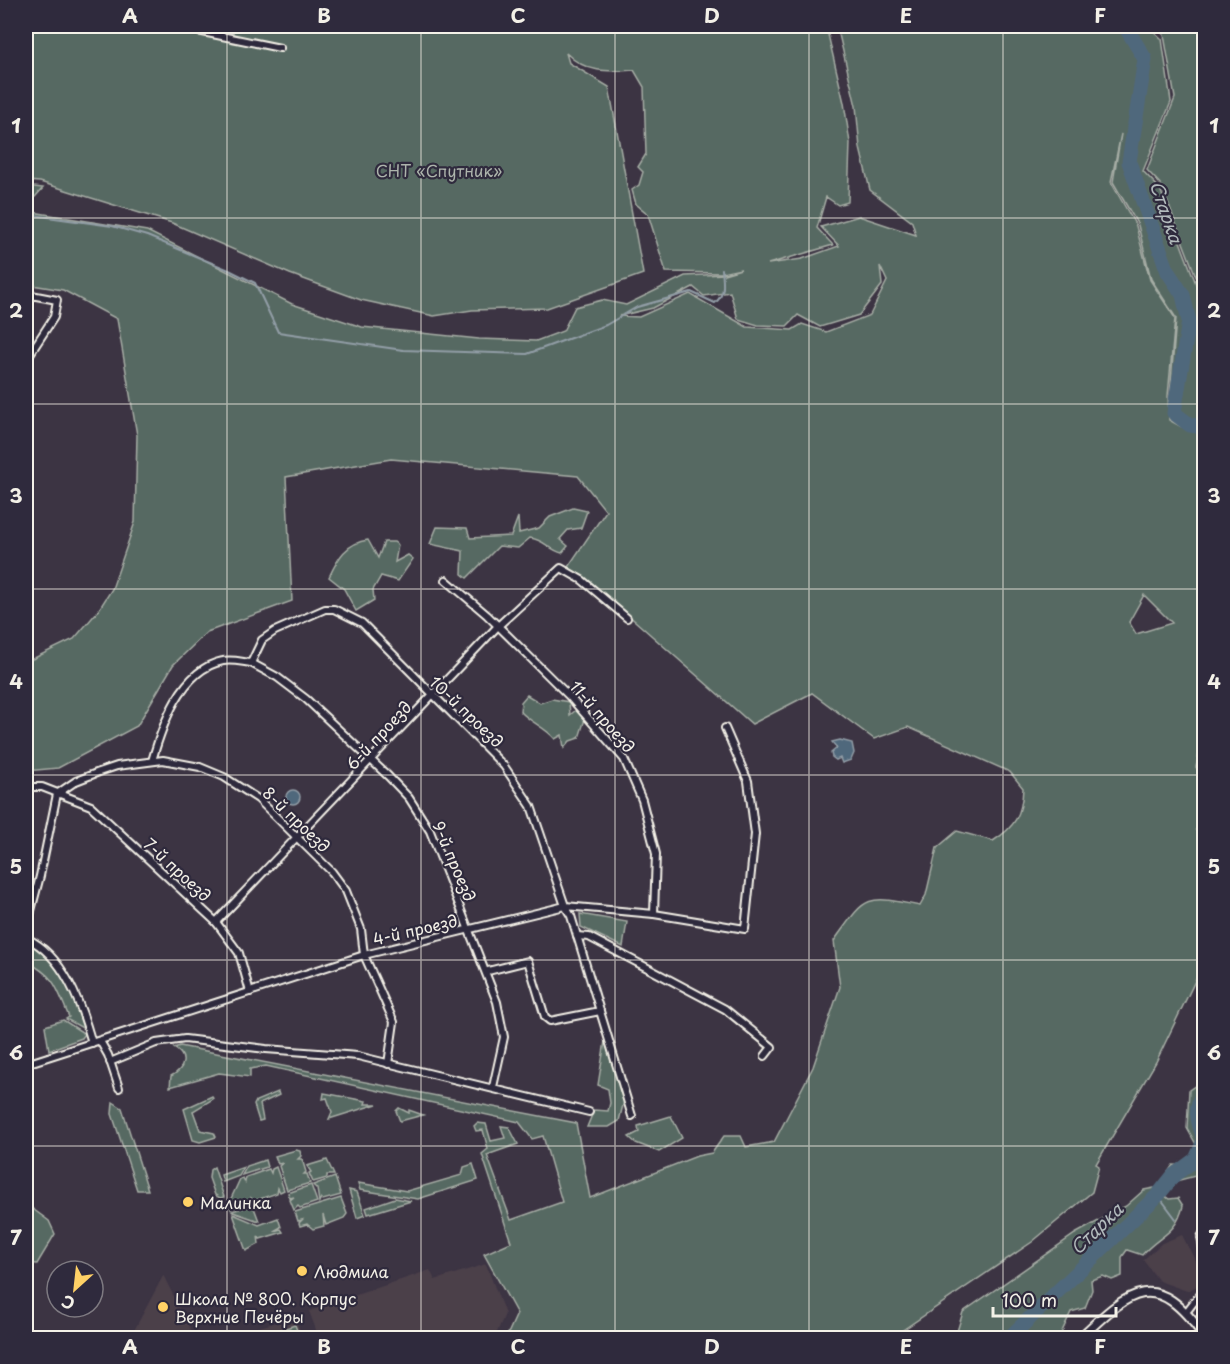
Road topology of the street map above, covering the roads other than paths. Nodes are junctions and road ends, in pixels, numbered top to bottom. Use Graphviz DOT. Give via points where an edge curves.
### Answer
graph roads {
  1 [pos="173,26"];
  2 [pos="280,48"];
  3 [pos="26,294"];
  4 [pos="26,360"];
  5 [pos="446,580"];
  6 [pos="627,618"];
  7 [pos="497,627"];
  8 [pos="251,663"];
  9 [pos="433,696"];
  10 [pos="725,728"];
  11 [pos="152,761"];
  12 [pos="371,762"];
  13 [pos="26,787"];
  14 [pos="57,794"];
  15 [pos="298,837"];
  16 [pos="565,906"];
  17 [pos="654,914"];
  18 [pos="216,922"];
  19 [pos="26,930"];
  20 [pos="467,931"];
  21 [pos="577,936"];
  22 [pos="26,938"];
  23 [pos="364,955"];
  24 [pos="488,971"];
  25 [pos="250,992"];
  26 [pos="600,1011"];
  27 [pos="96,1042"];
  28 [pos="765,1056"];
  29 [pos="110,1062"];
  30 [pos="26,1064"];
  31 [pos="388,1064"];
  32 [pos="493,1087"];
  33 [pos="119,1088"];
  34 [pos="589,1112"];
  35 [pos="632,1116"];
  36 [pos="1204,1232"];
  37 [pos="1204,1254"];
  38 [pos="1204,1289"];
  39 [pos="1187,1311"];
  40 [pos="1204,1336"];
  41 [pos="1080,1338"];
  1 -- 2 [label="street"];
  3 -- 4 [label="street" via="57,300 54,317"];
  5 -- 7 [label="street, 11-й проезд"];
  6 -- 7 [label="street, 6-й проезд" via="582,580 561,568"];
  7 -- 9 [label="street, 6-й проезд"];
  7 -- 17 [label="street, 11-й проезд" via="569,696 624,759 642,801 656,854"];
  8 -- 9 [label="street, 10-й проезд" via="262,640 325,609 334,609 355,618"];
  8 -- 11 [label="street" via="225,661 195,677 174,705"];
  8 -- 12 [label="street, 9-й проезд" via="277,676 306,699"];
  9 -- 12 [label="street, 6-й проезд"];
  9 -- 16 [label="street, 10-й проезд" via="485,745 525,796"];
  10 -- 17 [label="street, 4-й проезд" via="748,781 755,834 745,929"];
  11 -- 14 [label="street, 8-й проезд" via="99,772"];
  11 -- 15 [label="street, 8-й проезд" via="189,764 224,777 258,799"];
  12 -- 15 [label="street, 6-й проезд"];
  12 -- 20 [label="street, 9-й проезд" via="409,798 430,831"];
  13 -- 14 [label="street" via="42,787"];
  14 -- 18 [label="street, 7-й проезд" via="91,806"];
  14 -- 19 [label="street"];
  15 -- 18 [label="street, 6-й проезд"];
  15 -- 23 [label="street, 8-й проезд" via="346,891 361,929"];
  16 -- 17 [label="street, 4-й проезд"];
  16 -- 20 [label="street, 4-й проезд"];
  16 -- 21 [label="street, 10-й проезд"];
  18 -- 25 [label="street, 7-й проезд" via="239,953"];
  20 -- 23 [label="street, 4-й проезд"];
  20 -- 32 [label="street, 9-й проезд" via="497,1002 504,1037"];
  21 -- 26 [label="street, 10-й проезд"];
  21 -- 28 [label="street" via="589,937 725,1009 772,1047"];
  22 -- 27 [label="street" via="52,955"];
  23 -- 25 [label="street, 4-й проезд"];
  23 -- 31 [label="street, 8-й проезд" via="394,1022"];
  24 -- 26 [label="street" via="528,961 545,1017 550,1021"];
  25 -- 27 [label="street, 4-й проезд"];
  26 -- 35 [label="street, 10-й проезд"];
  27 -- 29 [label="street"];
  27 -- 30 [label="street, 4-й проезд"];
  29 -- 31 [label="street" via="156,1043 185,1039 358,1056"];
  29 -- 33 [label="street"];
  31 -- 32 [label="street"];
  32 -- 34 [label="street"];
  36 -- 37 [label="street"];
  38 -- 39 [label="street"];
  39 -- 40 [label="street"];
  39 -- 41 [label="street" via="1169,1298 1136,1294 1115,1305"];
}
